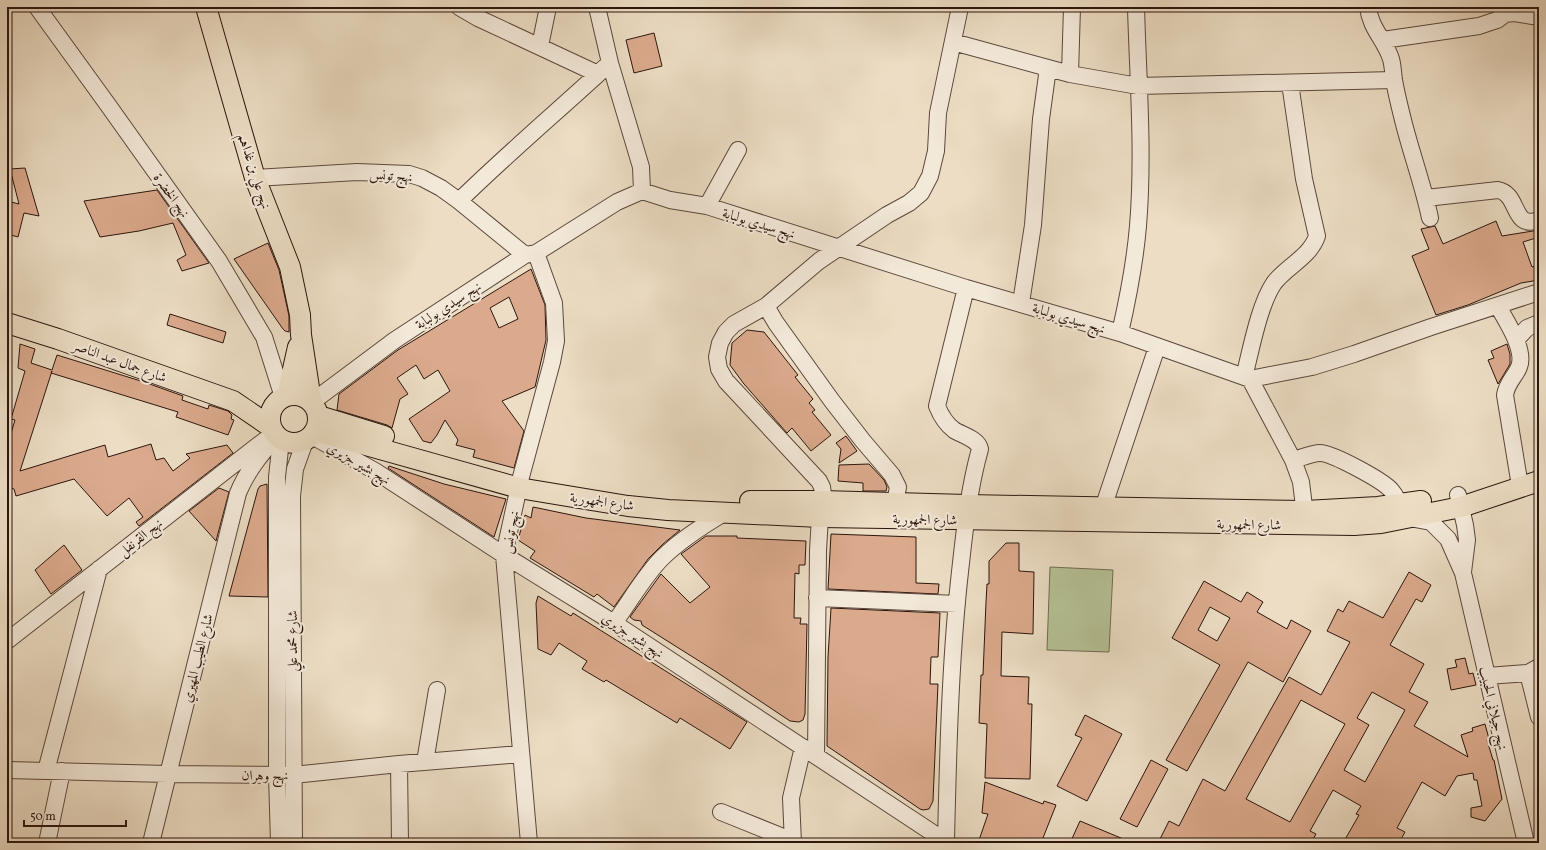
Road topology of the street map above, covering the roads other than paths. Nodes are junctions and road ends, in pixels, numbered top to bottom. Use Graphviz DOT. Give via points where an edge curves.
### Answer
graph roads {
  1 [pos="37,7"];
  2 [pos="206,7"];
  3 [pos="459,7"];
  4 [pos="548,7"];
  5 [pos="597,7"];
  6 [pos="960,7"];
  7 [pos="1072,7"];
  8 [pos="1136,7"];
  9 [pos="1368,7"];
  10 [pos="480,12"];
  11 [pos="1539,17"];
  12 [pos="1383,40"];
  13 [pos="953,42"];
  14 [pos="540,46"];
  15 [pos="610,63"];
  16 [pos="1048,68"];
  17 [pos="598,74"];
  18 [pos="1070,74"];
  19 [pos="1394,80"];
  20 [pos="1290,83"];
  21 [pos="1138,86"];
  22 [pos="738,150"];
  23 [pos="255,178"];
  24 [pos="642,191"];
  25 [pos="1426,198"];
  26 [pos="459,201"];
  27 [pos="707,206"];
  28 [pos="1430,218"];
  29 [pos="1539,220"];
  30 [pos="838,248"];
  31 [pos="531,254"];
  32 [pos="966,288"];
  33 [pos="1538,295"];
  34 [pos="1021,303"];
  35 [pos="766,306"];
  36 [pos="1498,306"];
  37 [pos="7,323"];
  38 [pos="1539,323"];
  39 [pos="1120,333"];
  40 [pos="301,335"];
  41 [pos="1516,340"];
  42 [pos="1157,347"];
  43 [pos="1247,378"];
  44 [pos="283,398"];
  45 [pos="232,401"];
  46 [pos="312,421"];
  47 [pos="276,434"];
  48 [pos="1293,460"];
  49 [pos="1539,470"];
  50 [pos="1519,481"];
  51 [pos="1539,481"];
  52 [pos="520,482"];
  53 [pos="1459,501"];
  54 [pos="895,503"];
  55 [pos="1103,508"];
  56 [pos="821,509"];
  57 [pos="1402,511"];
  58 [pos="724,513"];
  59 [pos="966,513"];
  60 [pos="1305,518"];
  61 [pos="504,555"];
  62 [pos="99,569"];
  63 [pos="1463,573"];
  64 [pos="817,598"];
  65 [pos="957,604"];
  66 [pos="614,623"];
  67 [pos="9,635"];
  68 [pos="1486,676"];
  69 [pos="1534,678"];
  70 [pos="437,690"];
  71 [pos="1539,717"];
  72 [pos="810,751"];
  73 [pos="521,754"];
  74 [pos="425,762"];
  75 [pos="400,764"];
  76 [pos="7,770"];
  77 [pos="54,771"];
  78 [pos="168,774"];
  79 [pos="285,775"];
  80 [pos="721,812"];
  81 [pos="793,842"];
  82 [pos="947,842"];
  83 [pos="47,843"];
  84 [pos="151,843"];
  85 [pos="279,843"];
  86 [pos="294,843"];
  87 [pos="400,843"];
  88 [pos="529,843"];
  89 [pos="1526,843"];
  1 -- 44 [label="street, نهج الخضرة" via="219,261 264,337"];
  2 -- 23 [label="main road, نهج علي بن غذاهم"];
  3 -- 10 [label="street"];
  4 -- 14 [label="street"];
  5 -- 15 [label="street"];
  6 -- 13 [label="street"];
  7 -- 18 [label="street"];
  8 -- 21 [label="street"];
  9 -- 12 [label="street" via="1371,23"];
  10 -- 14 [label="street"];
  11 -- 12 [label="street" via="1505,14 1497,20 1479,26"];
  12 -- 19 [label="street" via="1393,65"];
  13 -- 16 [label="street"];
  13 -- 30 [label="street" via="938,114 936,150 930,176 921,193"];
  14 -- 17 [label="street"];
  15 -- 17 [label="street"];
  15 -- 24 [label="street" via="641,167"];
  16 -- 18 [label="street"];
  16 -- 34 [label="street" via="1040,119 1033,225"];
  17 -- 26 [label="street"];
  18 -- 21 [label="street"];
  19 -- 20 [label="street"];
  19 -- 25 [label="street"];
  20 -- 21 [label="street"];
  20 -- 43 [label="street" via="1304,179 1317,236 1308,253 1285,271 1265,300"];
  21 -- 39 [label="street" via="1141,148 1138,226 1132,279"];
  22 -- 27 [label="street"];
  23 -- 26 [label="street, نهج تونس" via="357,172 409,174 441,188"];
  23 -- 40 [label="main road, نهج علي بن غذاهم" via="290,267 299,309"];
  24 -- 27 [label="street, نهج سيدي بولبابة" via="670,200"];
  24 -- 31 [label="street, نهج سيدي بولبابة" via="617,202"];
  25 -- 28 [label="street"];
  25 -- 29 [label="street" via="1504,191 1522,219 1526,222"];
  26 -- 31 [label="street, نهج تونس"];
  27 -- 30 [label="street, نهج سيدي بولبابة"];
  30 -- 32 [label="street, نهج سيدي بولبابة"];
  30 -- 35 [label="street"];
  31 -- 46 [label="street, نهج سيدي بولبابة" via="394,340"];
  31 -- 52 [label="street, نهج تونس" via="554,303 556,341"];
  32 -- 34 [label="street, نهج سيدي بولبابة"];
  32 -- 59 [label="street" via="937,406 946,423 980,446"];
  33 -- 36 [label="street"];
  34 -- 39 [label="street, نهج سيدي بولبابة"];
  35 -- 54 [label="street" via="832,401 892,475 898,487"];
  35 -- 56 [label="street" via="734,324 726,332 717,356 718,369 726,381 819,481 823,494"];
  36 -- 41 [label="street"];
  36 -- 43 [label="street" via="1312,367"];
  37 -- 45 [label="main road, شارع جمال عبد الناصر"];
  38 -- 41 [label="street" via="1527,328"];
  39 -- 42 [label="street, نهج سيدي بولبابة"];
  40 -- 44 [label="main road, نهج علي بن غذاهم"];
  40 -- 46 [label="main road, نهج علي بن غذاهم"];
  41 -- 50 [label="street" via="1521,362 1506,386 1505,395"];
  42 -- 43 [label="street, نهج سيدي بولبابة"];
  42 -- 55 [label="street"];
  43 -- 48 [label="street"];
  44 -- 45 [label="main road, شارع جمال عبد الناصر"];
  44 -- 46 [label="main road" via="304,396"];
  44 -- 47 [label="main road" via="270,413"];
  45 -- 47 [label="main road, شارع جمال عبد الناصر"];
  46 -- 47 [label="main road" via="293,443"];
  46 -- 52 [label="main road, شارع الجمهورية"];
  46 -- 61 [label="street, نهج بشير جزيري" via="375,471"];
  46 -- 79 [label="street, شارع محمد علي" via="295,469 292,496"];
  47 -- 62 [label="street, نهج القرنفل"];
  47 -- 78 [label="street, شارع الطيب المهيري" via="259,456 238,493"];
  47 -- 79 [label="street, شارع محمد علي"];
  48 -- 57 [label="street" via="1319,453 1330,456 1390,489"];
  48 -- 60 [label="street" via="1301,482"];
  49 -- 50 [label="main road, شارع الجمهورية"];
  50 -- 51 [label="main road, شارع الجمهورية"];
  50 -- 53 [label="main road, شارع الجمهورية"];
  52 -- 56 [label="main road, شارع الجمهورية" via="620,493 758,501"];
  52 -- 58 [label="main road, شارع الجمهورية" via="628,506"];
  52 -- 61 [label="street, نهج تونس"];
  53 -- 57 [label="main road, شارع الجمهورية"];
  53 -- 63 [label="street, نهج جيلاني الحبيب" via="1467,540"];
  54 -- 56 [label="main road, شارع الجمهورية"];
  54 -- 59 [label="main road, شارع الجمهورية"];
  55 -- 59 [label="main road, شارع الجمهورية"];
  55 -- 60 [label="main road, شارع الجمهورية"];
  56 -- 58 [label="main road, شارع الجمهورية"];
  56 -- 59 [label="main road, شارع الجمهورية"];
  56 -- 64 [label="street"];
  57 -- 60 [label="main road, شارع الجمهورية" via="1381,523 1354,525"];
  57 -- 63 [label="street, نهج جيلاني الحبيب" via="1431,522 1448,539"];
  58 -- 66 [label="street" via="696,529 661,559"];
  59 -- 60 [label="main road, شارع الجمهورية"];
  59 -- 65 [label="street"];
  61 -- 66 [label="street, نهج بشير جزيري"];
  61 -- 73 [label="street, نهج تونس"];
  62 -- 67 [label="street, نهج القرنفل"];
  62 -- 77 [label="street"];
  63 -- 68 [label="street, نهج جيلاني الحبيب"];
  64 -- 65 [label="street"];
  64 -- 72 [label="street"];
  65 -- 82 [label="street" via="952,669"];
  66 -- 72 [label="street, نهج بشير جزيري"];
  68 -- 69 [label="street"];
  68 -- 89 [label="street, نهج جيلاني الحبيب"];
  69 -- 71 [label="street"];
  70 -- 74 [label="street"];
  72 -- 81 [label="street" via="791,798"];
  72 -- 82 [label="street, نهج بشير جزيري"];
  73 -- 74 [label="street, نهج وهران"];
  73 -- 88 [label="street, نهج تونس"];
  74 -- 75 [label="street, نهج وهران"];
  75 -- 79 [label="street, نهج وهران"];
  75 -- 87 [label="street"];
  76 -- 77 [label="street, نهج وهران"];
  77 -- 78 [label="street, نهج وهران"];
  77 -- 83 [label="street"];
  78 -- 79 [label="street, نهج وهران"];
  78 -- 84 [label="street, شارع الطيب المهيري"];
  79 -- 85 [label="street, شارع محمد علي"];
  79 -- 86 [label="street, شارع محمد علي"];
  80 -- 81 [label="street"];
}
